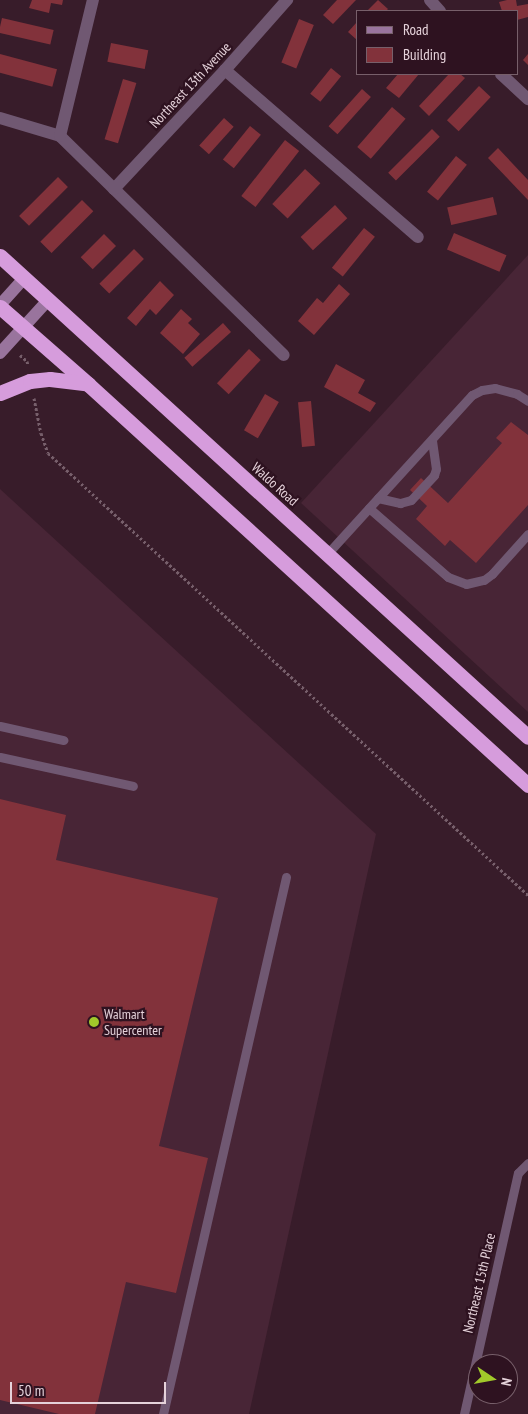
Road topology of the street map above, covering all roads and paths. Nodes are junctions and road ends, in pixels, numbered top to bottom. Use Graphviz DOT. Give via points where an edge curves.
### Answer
graph roads {
  1 [pos="93,0"];
  2 [pos="287,0"];
  3 [pos="430,0"];
  4 [pos="439,10"];
  5 [pos="226,70"];
  6 [pos="502,75"];
  7 [pos="528,99"];
  8 [pos="0,118"];
  9 [pos="60,136"];
  10 [pos="114,189"];
  11 [pos="418,237"];
  12 [pos="0,256"];
  13 [pos="24,278"];
  14 [pos="48,300"];
  15 [pos="0,306"];
  16 [pos="23,327"];
  17 [pos="0,353"];
  18 [pos="284,355"];
  19 [pos="88,384"];
  20 [pos="0,393"];
  21 [pos="32,393"];
  22 [pos="528,401"];
  23 [pos="432,440"];
  24 [pos="378,498"];
  25 [pos="369,508"];
  26 [pos="528,534"];
  27 [pos="328,553"];
  28 [pos="0,726"];
  29 [pos="528,737"];
  30 [pos="63,740"];
  31 [pos="0,757"];
  32 [pos="528,785"];
  33 [pos="132,786"];
  34 [pos="286,877"];
  35 [pos="528,895"];
  36 [pos="528,1162"];
  37 [pos="163,1414"];
  38 [pos="464,1414"];
  1 -- 9 [label="street"];
  2 -- 5 [label="street, Northeast 13th Avenue"];
  3 -- 4 [label="street"];
  5 -- 10 [label="street, Northeast 13th Avenue"];
  5 -- 11 [label="street"];
  6 -- 7 [label="street"];
  8 -- 9 [label="street"];
  9 -- 10 [label="street"];
  10 -- 18 [label="street"];
  12 -- 13 [label="highway, Waldo Road"];
  13 -- 14 [label="highway, Waldo Road"];
  13 -- 15 [label="street"];
  14 -- 16 [label="street"];
  14 -- 27 [label="highway, Waldo Road"];
  15 -- 16 [label="highway"];
  16 -- 17 [label="street"];
  16 -- 19 [label="highway"];
  19 -- 20 [label="highway" via="50,379 30,381"];
  19 -- 32 [label="highway"];
  21 -- 35 [label="path" via="48,453"];
  22 -- 23 [label="lane" via="506,390 482,390 472,395"];
  23 -- 24 [label="lane"];
  23 -- 24 [label="lane" via="436,462 434,475 411,500"];
  24 -- 25 [label="lane"];
  25 -- 26 [label="lane" via="448,577 466,584 484,580 492,574"];
  25 -- 27 [label="lane"];
  27 -- 29 [label="highway, Waldo Road"];
  28 -- 30 [label="lane"];
  31 -- 33 [label="lane"];
  34 -- 37 [label="lane"];
  36 -- 38 [label="lane, Northeast 15th Place" via="518,1173"];
}
